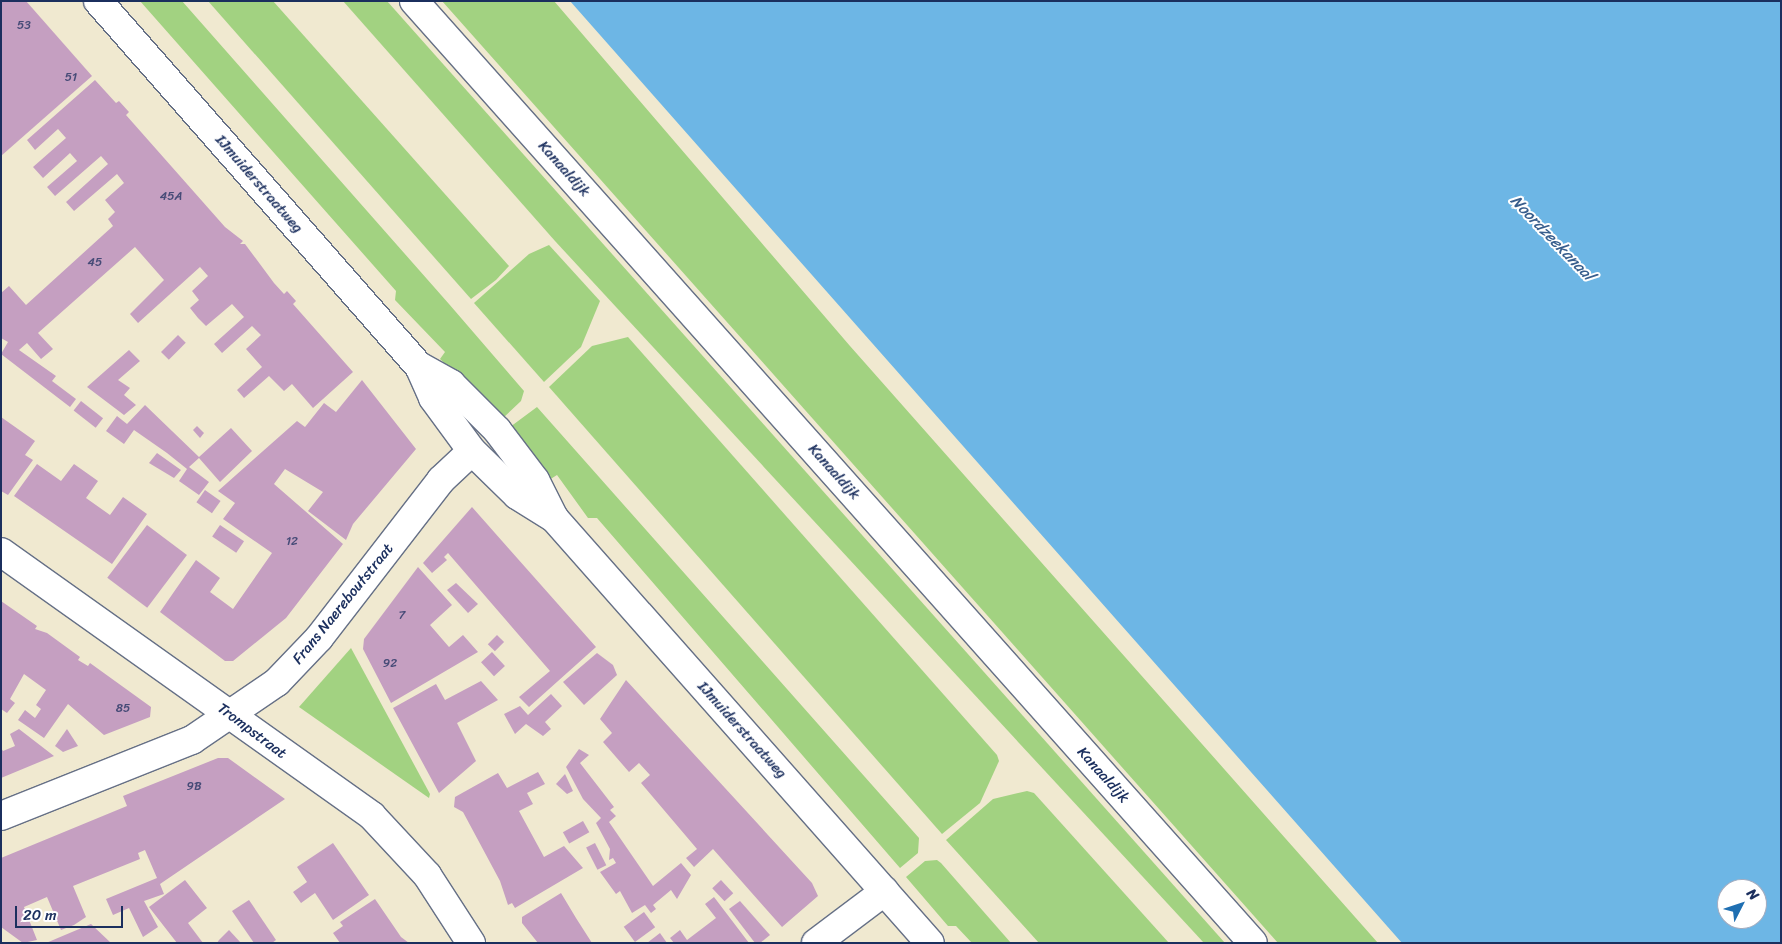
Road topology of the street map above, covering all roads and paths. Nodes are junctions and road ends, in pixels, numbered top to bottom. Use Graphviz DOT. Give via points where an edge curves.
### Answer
graph roads {
  1 [pos="98,1"];
  2 [pos="414,1"];
  3 [pos="420,366"];
  4 [pos="472,451"];
  5 [pos="554,518"];
  6 [pos="1,552"];
  7 [pos="231,715"];
  8 [pos="1,816"];
  9 [pos="885,891"];
  10 [pos="471,943"];
  11 [pos="816,943"];
  12 [pos="930,943"];
  13 [pos="1253,943"];
  1 -- 3 [label="street, IJmuiderstraatweg"];
  2 -- 13 [label="street, Kanaaldijk"];
  3 -- 4 [label="street, IJmuiderstraatweg" via="433,398"];
  3 -- 5 [label="street, IJmuiderstraatweg" via="451,384 497,430 535,480"];
  4 -- 5 [label="street, IJmuiderstraatweg" via="517,495"];
  4 -- 7 [label="street, Frans Naereboutstraat" via="441,480 307,653 277,682"];
  5 -- 9 [label="street, IJmuiderstraatweg"];
  6 -- 7 [label="street, Trompstraat"];
  7 -- 8 [label="street, Frans Naereboutstraat" via="192,740"];
  7 -- 10 [label="street, Trompstraat" via="372,816 401,844"];
  9 -- 11 [label="street"];
  9 -- 12 [label="street, IJmuiderstraatweg"];
}
